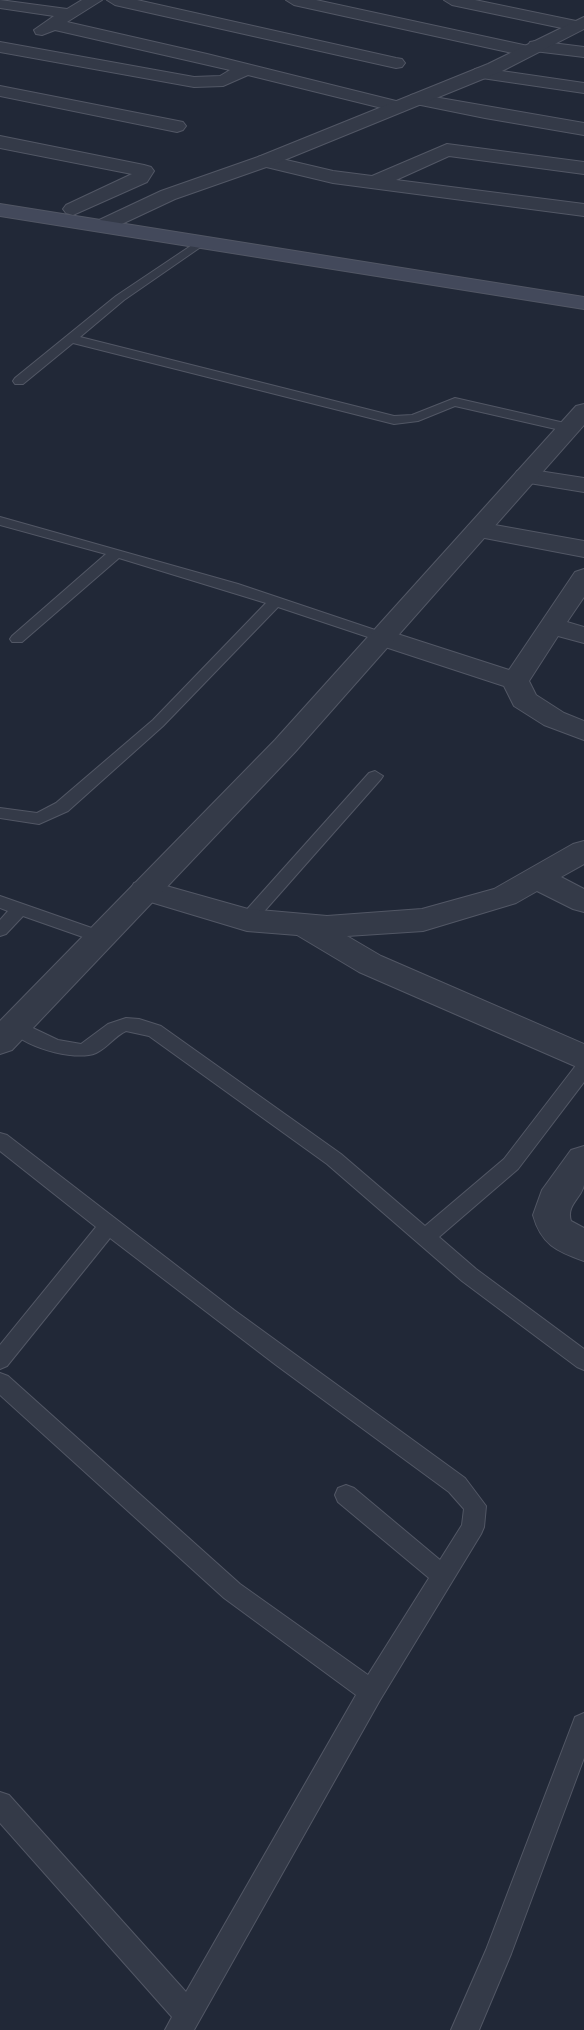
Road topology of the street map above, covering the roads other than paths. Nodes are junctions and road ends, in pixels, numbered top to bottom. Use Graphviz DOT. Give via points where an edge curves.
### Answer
graph roads {
  1 [pos="94,0"];
  2 [pos="115,0"];
  3 [pos="453,0"];
  4 [pos="0,3"];
  5 [pos="558,4"];
  6 [pos="297,6"];
  7 [pos="70,14"];
  8 [pos="532,18"];
  9 [pos="52,24"];
  10 [pos="580,24"];
  11 [pos="255,32"];
  12 [pos="492,44"];
  13 [pos="531,48"];
  14 [pos="4,51"];
  15 [pos="584,52"];
  16 [pos="207,59"];
  17 [pos="396,63"];
  18 [pos="246,69"];
  19 [pos="481,73"];
  20 [pos="584,88"];
  21 [pos="0,91"];
  22 [pos="417,99"];
  23 [pos="398,107"];
  24 [pos="177,126"];
  25 [pos="584,129"];
  26 [pos="0,142"];
  27 [pos="265,160"];
  28 [pos="584,168"];
  29 [pos="375,183"];
  30 [pos="0,199"];
  31 [pos="73,209"];
  32 [pos="0,210"];
  33 [pos="584,210"];
  34 [pos="121,216"];
  35 [pos="102,226"];
  36 [pos="201,242"];
  37 [pos="584,288"];
  38 [pos="584,303"];
  39 [pos="73,339"];
  40 [pos="19,381"];
  41 [pos="576,420"];
  42 [pos="526,476"];
  43 [pos="584,485"];
  44 [pos="0,521"];
  45 [pos="478,530"];
  46 [pos="584,549"];
  47 [pos="116,554"];
  48 [pos="584,577"];
  49 [pos="275,602"];
  50 [pos="550,626"];
  51 [pos="584,635"];
  52 [pos="382,637"];
  53 [pos="17,639"];
  54 [pos="515,681"];
  55 [pos="584,732"];
  56 [pos="375,776"];
  57 [pos="0,813"];
  58 [pos="584,851"];
  59 [pos="537,878"];
  60 [pos="145,891"];
  61 [pos="0,902"];
  62 [pos="584,902"];
  63 [pos="20,909"];
  64 [pos="247,920"];
  65 [pos="304,925"];
  66 [pos="0,930"];
  67 [pos="100,937"];
  68 [pos="8,1034"];
  69 [pos="584,1058"];
  70 [pos="584,1069"];
  71 [pos="0,1140"];
  72 [pos="584,1159"];
  73 [pos="108,1227"];
  74 [pos="424,1238"];
  75 [pos="584,1246"];
  76 [pos="0,1360"];
  77 [pos="584,1361"];
  78 [pos="0,1382"];
  79 [pos="346,1495"];
  80 [pos="443,1576"];
  81 [pos="371,1692"];
  82 [pos="584,1725"];
  83 [pos="0,1804"];
  84 [pos="184,2022"];
  85 [pos="465,2030"];
  1 -- 7 [label="street"];
  2 -- 11 [label="street"];
  3 -- 8 [label="street"];
  4 -- 7 [label="street"];
  5 -- 8 [label="street"];
  6 -- 11 [label="street"];
  6 -- 12 [label="street"];
  7 -- 9 [label="street"];
  8 -- 10 [label="street"];
  8 -- 12 [label="street"];
  9 -- 14 [label="street"];
  9 -- 16 [label="street"];
  10 -- 13 [label="street"];
  11 -- 16 [label="street"];
  11 -- 17 [label="street"];
  12 -- 13 [label="street"];
  13 -- 15 [label="street"];
  13 -- 19 [label="street"];
  14 -- 18 [label="street" via="194,82 223,81"];
  16 -- 18 [label="street"];
  18 -- 23 [label="street"];
  19 -- 20 [label="street"];
  19 -- 22 [label="street"];
  21 -- 24 [label="street"];
  22 -- 23 [label="street"];
  22 -- 25 [label="street"];
  23 -- 27 [label="street"];
  26 -- 31 [label="street" via="144,171 140,178"];
  27 -- 29 [label="street"];
  27 -- 34 [label="street"];
  28 -- 29 [label="street" via="447,150"];
  29 -- 33 [label="street"];
  30 -- 31 [label="main road"];
  31 -- 34 [label="main road"];
  32 -- 35 [label="main road"];
  34 -- 35 [label="street"];
  34 -- 37 [label="main road"];
  35 -- 36 [label="main road"];
  36 -- 38 [label="main road"];
  36 -- 39 [label="lane" via="120,298"];
  39 -- 40 [label="lane"];
  39 -- 41 [label="lane" via="394,420 410,421 455,402"];
  41 -- 42 [label="street"];
  42 -- 43 [label="street"];
  42 -- 45 [label="street"];
  44 -- 47 [label="lane"];
  45 -- 46 [label="street"];
  45 -- 52 [label="street"];
  47 -- 49 [label="lane"];
  47 -- 53 [label="lane"];
  48 -- 50 [label="street"];
  49 -- 52 [label="lane"];
  49 -- 57 [label="lane" via="158,723 62,807 39,819"];
  50 -- 51 [label="street"];
  50 -- 54 [label="street"];
  52 -- 54 [label="street"];
  52 -- 60 [label="street" via="285,746"];
  54 -- 55 [label="street" via="524,700"];
  56 -- 64 [label="lane"];
  58 -- 59 [label="street"];
  59 -- 62 [label="street"];
  59 -- 65 [label="street" via="505,896 423,920"];
  60 -- 64 [label="street"];
  60 -- 67 [label="street"];
  61 -- 63 [label="lane"];
  63 -- 66 [label="lane"];
  63 -- 67 [label="lane"];
  64 -- 65 [label="street"];
  65 -- 69 [label="street" via="370,964"];
  67 -- 68 [label="street"];
  68 -- 74 [label="lane" via="69,1049 90,1049 118,1025 128,1023 155,1031 334,1159"];
  70 -- 74 [label="lane" via="511,1164"];
  71 -- 73 [label="lane"];
  72 -- 75 [label="street" via="555,1200 551,1215 555,1229"];
  73 -- 76 [label="lane"];
  73 -- 80 [label="lane" via="457,1485 475,1506 473,1527"];
  74 -- 77 [label="lane"];
  78 -- 81 [label="lane" via="232,1591"];
  79 -- 80 [label="lane"];
  80 -- 81 [label="lane"];
  81 -- 84 [label="lane"];
  82 -- 85 [label="lane" via="498,1954"];
  83 -- 84 [label="lane"];
}
